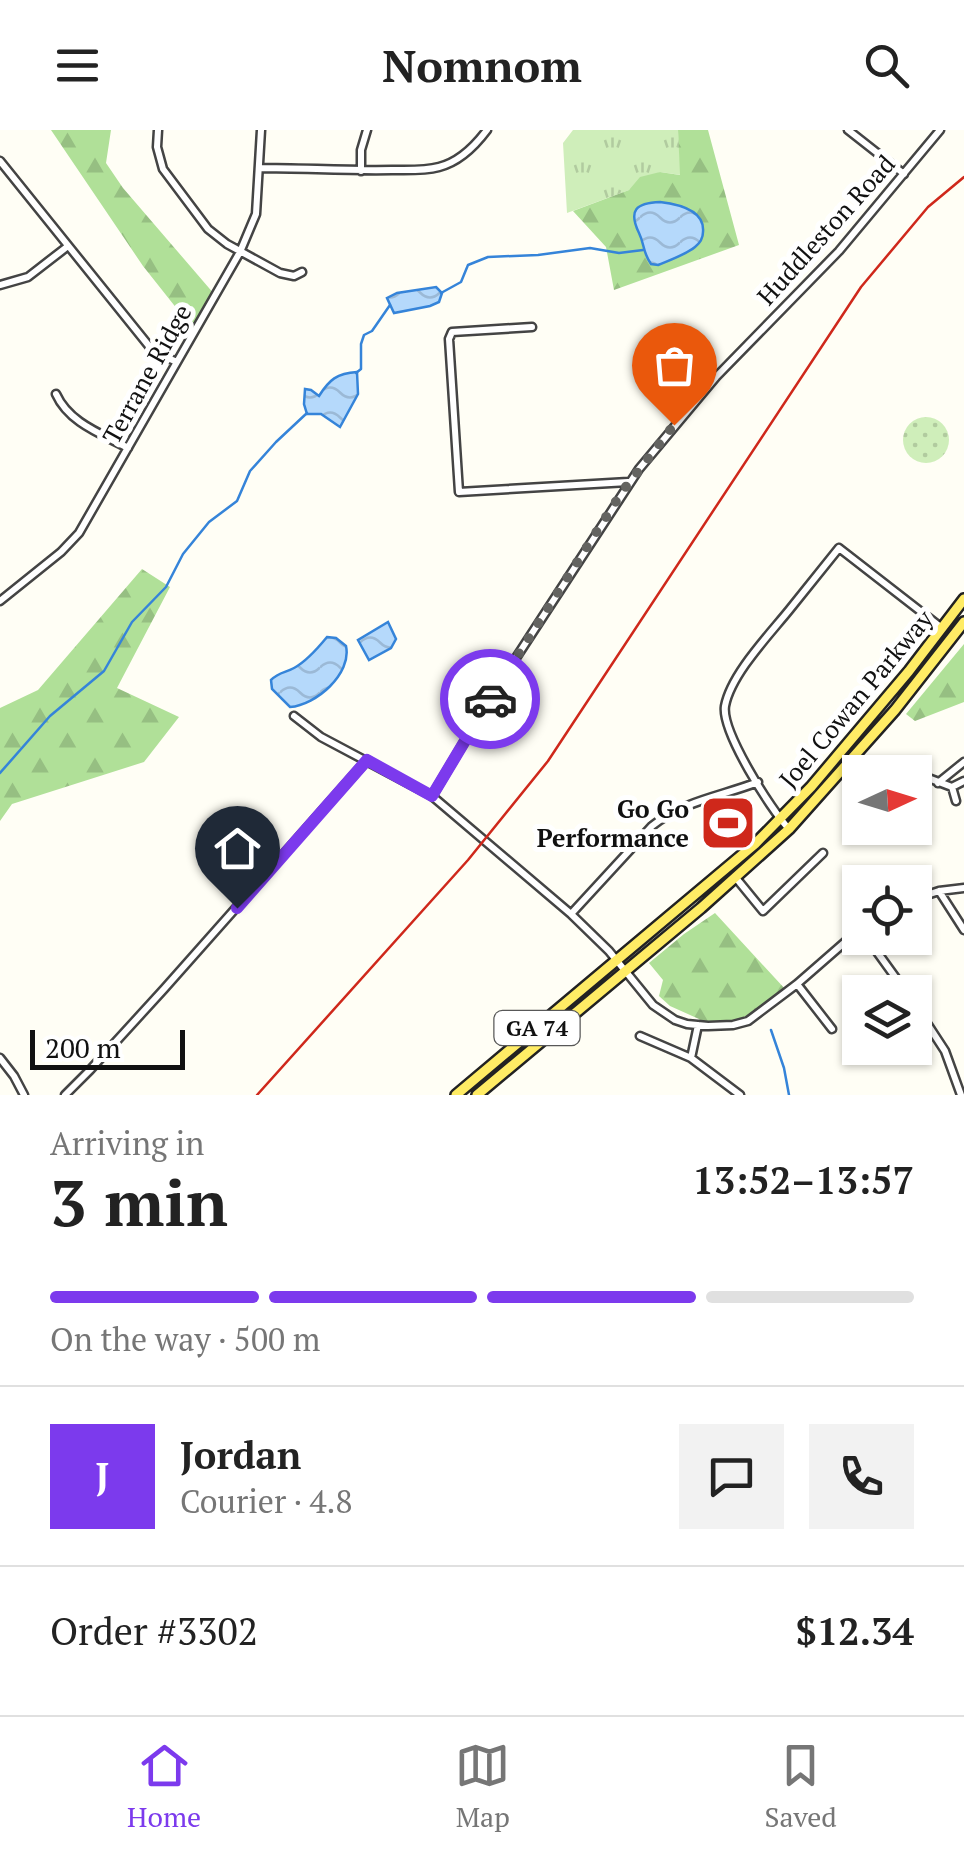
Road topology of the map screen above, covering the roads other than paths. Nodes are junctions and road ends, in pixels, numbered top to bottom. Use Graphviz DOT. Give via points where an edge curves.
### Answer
graph roads {
  1 [pos="158,130"];
  2 [pos="262,130"];
  3 [pos="366,130"];
  4 [pos="487,130"];
  5 [pos="848,130"];
  6 [pos="940,130"];
  7 [pos="0,161"];
  8 [pos="260,168"];
  9 [pos="361,171"];
  10 [pos="904,174"];
  11 [pos="68,246"];
  12 [pos="240,252"];
  13 [pos="302,272"];
  14 [pos="0,285"];
  15 [pos="532,327"];
  16 [pos="177,362"];
  17 [pos="56,394"];
  18 [pos="128,448"];
  19 [pos="630,482"];
  20 [pos="964,599"];
  21 [pos="0,601"];
  22 [pos="964,622"];
  23 [pos="937,625"];
  24 [pos="294,716"];
  25 [pos="367,760"];
  26 [pos="964,762"];
  27 [pos="932,780"];
  28 [pos="964,781"];
  29 [pos="758,782"];
  30 [pos="938,783"];
  31 [pos="952,787"];
  32 [pos="432,796"];
  33 [pos="956,801"];
  34 [pos="777,816"];
  35 [pos="789,829"];
  36 [pos="823,853"];
  37 [pos="736,878"];
  38 [pos="964,888"];
  39 [pos="939,892"];
  40 [pos="932,894"];
  41 [pos="571,914"];
  42 [pos="964,930"];
  43 [pos="842,945"];
  44 [pos="617,960"];
  45 [pos="625,971"];
  46 [pos="798,984"];
  47 [pos="698,1025"];
  48 [pos="832,1029"];
  49 [pos="932,1030"];
  50 [pos="640,1036"];
  51 [pos="0,1058"];
  52 [pos="692,1058"];
  53 [pos="24,1095"];
  54 [pos="64,1095"];
  55 [pos="456,1095"];
  56 [pos="477,1095"];
  57 [pos="740,1095"];
  58 [pos="962,1095"];
  1 -- 12 [label="street" via="166,174 208,228"];
  2 -- 8 [label="street, Terrane Ridge"];
  3 -- 9 [label="street"];
  4 -- 9 [label="street" via="471,149 440,167"];
  5 -- 10 [label="street"];
  6 -- 10 [label="street, Huddleston Road"];
  7 -- 11 [label="street"];
  8 -- 9 [label="street"];
  8 -- 12 [label="street, Terrane Ridge" via="256,214"];
  10 -- 19 [label="street, Huddleston Road"];
  11 -- 14 [label="street" via="28,277"];
  11 -- 16 [label="street" via="149,346"];
  12 -- 13 [label="street" via="280,273"];
  12 -- 16 [label="street, Terrane Ridge"];
  15 -- 19 [label="street" via="452,332 459,492"];
  16 -- 18 [label="street, Terrane Ridge"];
  17 -- 18 [label="street" via="73,417"];
  18 -- 21 [label="street, Terrane Ridge" via="75,539"];
  19 -- 32 [label="street, Huddleston Road"];
  20 -- 23 [label="main road, Joel Cowan Parkway / GA 74"];
  22 -- 35 [label="main road, Joel Cowan Parkway / GA 74"];
  23 -- 29 [label="street" via="839,548 729,694 728,730"];
  23 -- 34 [label="main road, Joel Cowan Parkway / GA 74" via="884,701 811,787"];
  24 -- 25 [label="street"];
  25 -- 32 [label="street"];
  25 -- 54 [label="street"];
  26 -- 30 [label="street"];
  27 -- 30 [label="street"];
  28 -- 31 [label="street"];
  29 -- 34 [label="street"];
  29 -- 41 [label="street" via="662,818"];
  30 -- 31 [label="street"];
  31 -- 33 [label="street"];
  32 -- 41 [label="street"];
  34 -- 35 [label="street"];
  34 -- 44 [label="main road, Joel Cowan Parkway / GA 74" via="755,844"];
  35 -- 37 [label="main road, Joel Cowan Parkway / GA 74"];
  36 -- 37 [label="street" via="763,911"];
  37 -- 45 [label="main road, Joel Cowan Parkway / GA 74"];
  38 -- 39 [label="street"];
  39 -- 40 [label="street"];
  39 -- 42 [label="street"];
  41 -- 44 [label="street"];
  43 -- 46 [label="street"];
  44 -- 45 [label="street"];
  44 -- 55 [label="main road, Joel Cowan Parkway / GA 74"];
  45 -- 47 [label="street" via="660,1011"];
  45 -- 56 [label="main road, Joel Cowan Parkway / GA 74"];
  46 -- 47 [label="street" via="748,1020"];
  46 -- 48 [label="street"];
  47 -- 52 [label="street"];
  49 -- 58 [label="street"];
  50 -- 52 [label="street"];
  51 -- 53 [label="street"];
  52 -- 57 [label="street"];
}
